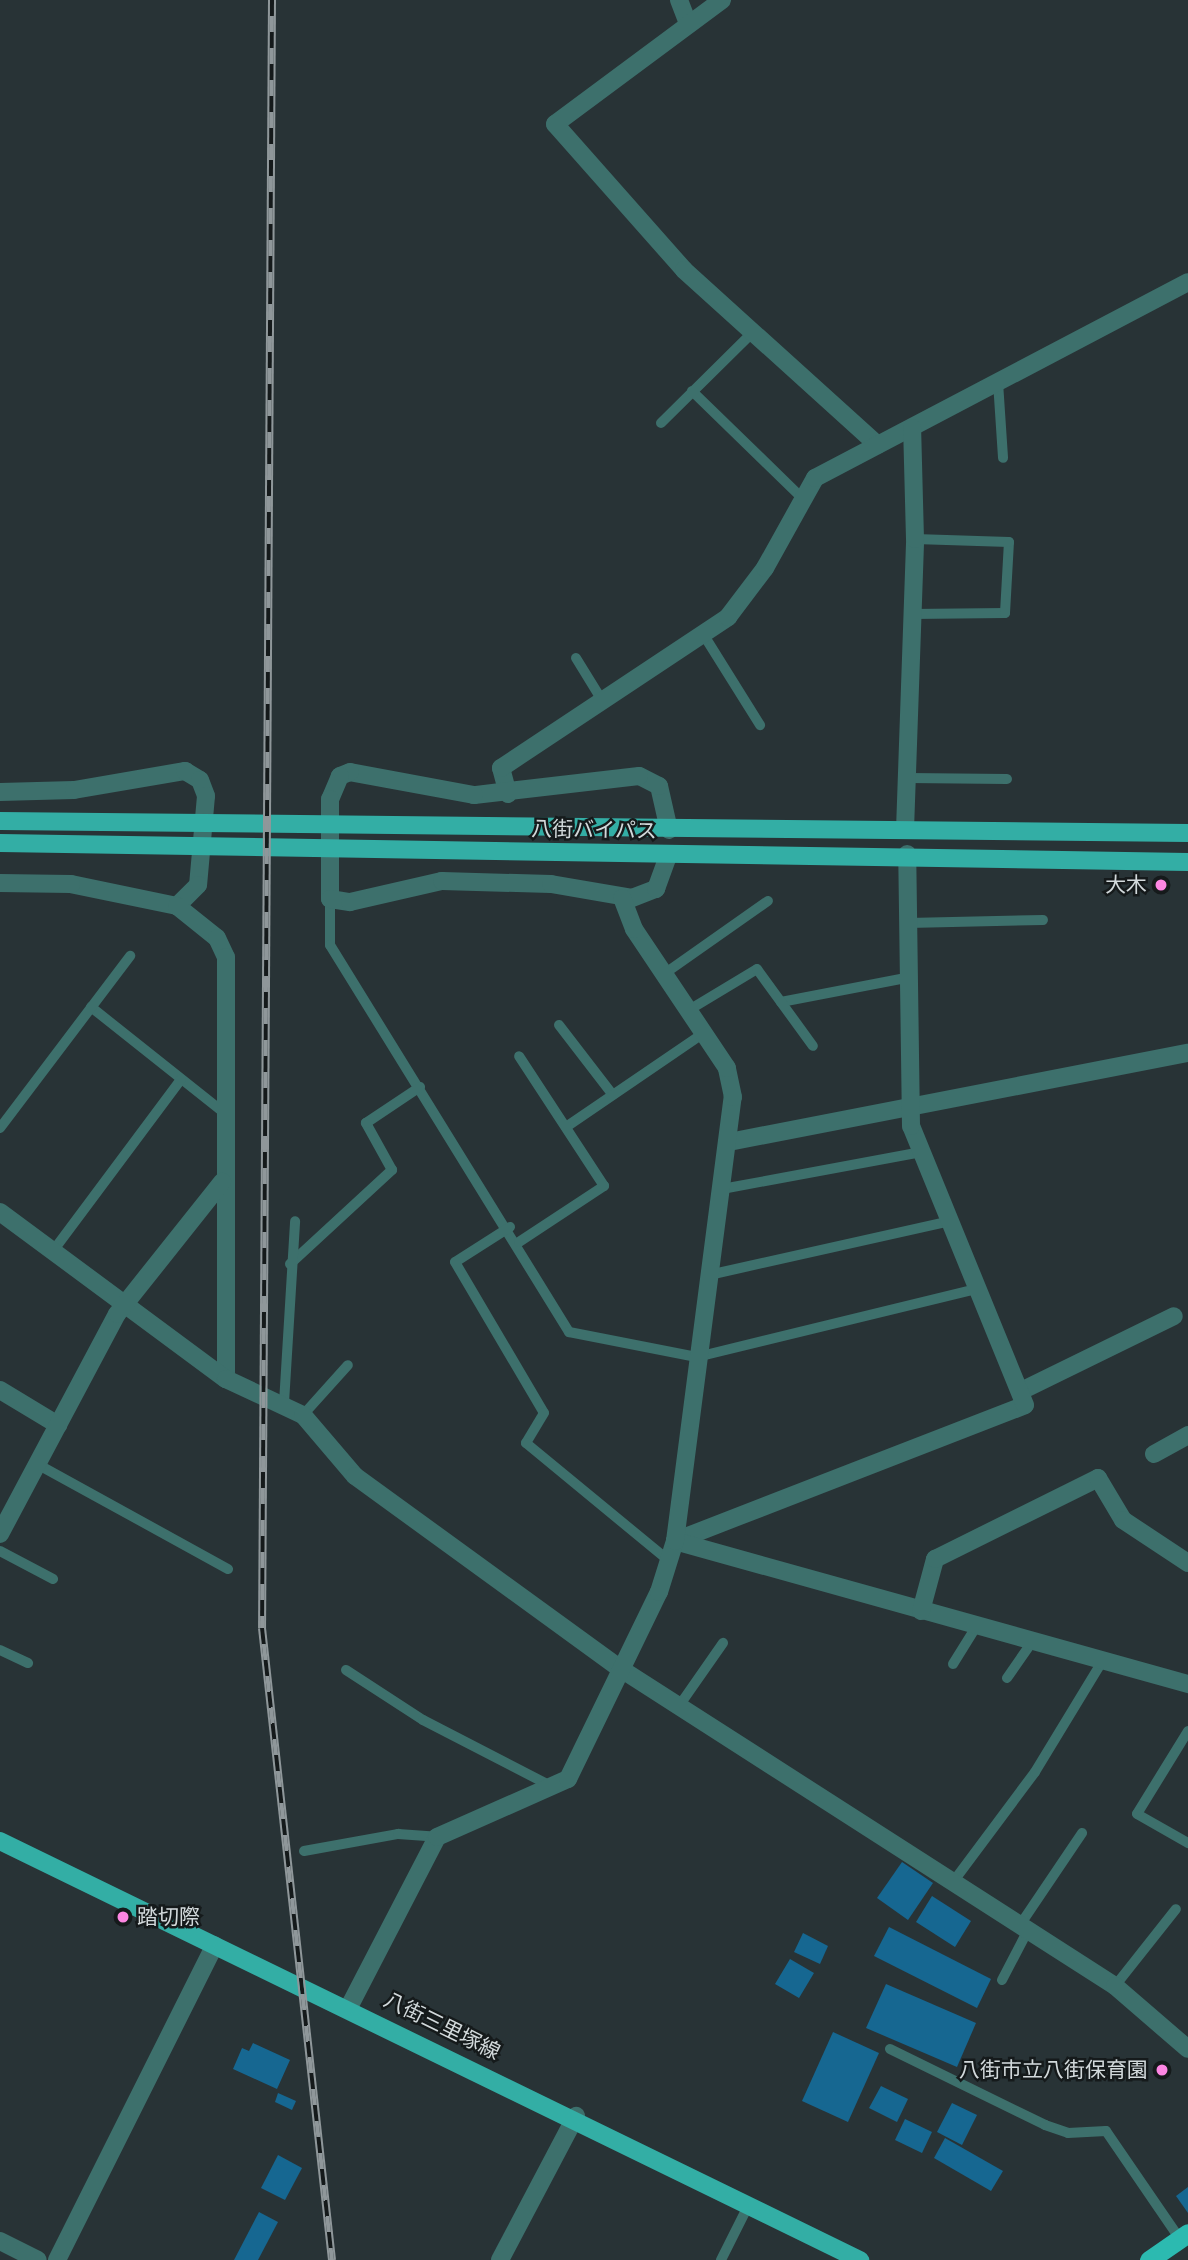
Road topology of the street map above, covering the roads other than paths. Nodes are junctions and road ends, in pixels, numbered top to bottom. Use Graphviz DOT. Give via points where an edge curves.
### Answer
graph roads {
  1 [pos="680,0"];
  2 [pos="722,0"];
  3 [pos="687,21"];
  4 [pos="1188,282"];
  5 [pos="750,335"];
  6 [pos="998,382"];
  7 [pos="692,391"];
  8 [pos="660,423"];
  9 [pos="912,428"];
  10 [pos="878,444"];
  11 [pos="1003,458"];
  12 [pos="801,497"];
  13 [pos="915,539"];
  14 [pos="912,614"];
  15 [pos="705,637"];
  16 [pos="576,659"];
  17 [pos="600,697"];
  18 [pos="760,725"];
  19 [pos="908,778"];
  20 [pos="1007,779"];
  21 [pos="0,792"];
  22 [pos="508,794"];
  23 [pos="0,821"];
  24 [pos="669,830"];
  25 [pos="905,830"];
  26 [pos="1188,834"];
  27 [pos="0,843"];
  28 [pos="669,854"];
  29 [pos="908,854"];
  30 [pos="1188,862"];
  31 [pos="0,883"];
  32 [pos="622,898"];
  33 [pos="330,899"];
  34 [pos="768,901"];
  35 [pos="177,906"];
  36 [pos="1042,920"];
  37 [pos="908,923"];
  38 [pos="130,956"];
  39 [pos="664,974"];
  40 [pos="906,978"];
  41 [pos="780,1002"];
  42 [pos="91,1007"];
  43 [pos="688,1010"];
  44 [pos="559,1025"];
  45 [pos="704,1033"];
  46 [pos="813,1046"];
  47 [pos="1188,1053"];
  48 [pos="519,1056"];
  49 [pos="181,1079"];
  50 [pos="420,1087"];
  51 [pos="613,1095"];
  52 [pos="909,1107"];
  53 [pos="223,1112"];
  54 [pos="566,1127"];
  55 [pos="0,1128"];
  56 [pos="729,1142"];
  57 [pos="922,1152"];
  58 [pos="222,1182"];
  59 [pos="722,1188"];
  60 [pos="0,1212"];
  61 [pos="295,1221"];
  62 [pos="950,1221"];
  63 [pos="510,1227"];
  64 [pos="519,1242"];
  65 [pos="53,1251"];
  66 [pos="290,1264"];
  67 [pos="709,1275"];
  68 [pos="977,1289"];
  69 [pos="126,1306"];
  70 [pos="1174,1316"];
  71 [pos="697,1357"];
  72 [pos="348,1365"];
  73 [pos="226,1379"];
  74 [pos="0,1391"];
  75 [pos="1021,1391"];
  76 [pos="284,1403"];
  77 [pos="303,1416"];
  78 [pos="58,1425"];
  79 [pos="1188,1435"];
  80 [pos="1154,1454"];
  81 [pos="37,1464"];
  82 [pos="0,1534"];
  83 [pos="675,1541"];
  84 [pos="0,1551"];
  85 [pos="669,1561"];
  86 [pos="1188,1563"];
  87 [pos="228,1569"];
  88 [pos="53,1579"];
  89 [pos="921,1611"];
  90 [pos="976,1627"];
  91 [pos="1032,1642"];
  92 [pos="723,1643"];
  93 [pos="0,1650"];
  94 [pos="1102,1662"];
  95 [pos="28,1663"];
  96 [pos="953,1664"];
  97 [pos="621,1669"];
  98 [pos="346,1670"];
  99 [pos="1007,1678"];
  100 [pos="1188,1684"];
  101 [pos="679,1706"];
  102 [pos="1188,1731"];
  103 [pos="551,1786"];
  104 [pos="1082,1833"];
  105 [pos="437,1837"];
  106 [pos="0,1841"];
  107 [pos="1188,1843"];
  108 [pos="304,1852"];
  109 [pos="953,1882"];
  110 [pos="1176,1909"];
  111 [pos="1024,1928"];
  112 [pos="215,1945"];
  113 [pos="1002,1980"];
  114 [pos="1115,1986"];
  115 [pos="349,2007"];
  116 [pos="1186,2044"];
  117 [pos="890,2049"];
  118 [pos="576,2116"];
  119 [pos="750,2202"];
  120 [pos="1184,2236"];
  121 [pos="0,2241"];
  122 [pos="38,2260"];
  123 [pos="57,2260"];
  124 [pos="500,2260"];
  125 [pos="721,2260"];
  126 [pos="860,2260"];
  127 [pos="1149,2260"];
  1 -- 3 [label="street"];
  2 -- 3 [label="street"];
  3 -- 5 [label="street" via="555,124"];
  4 -- 6 [label="street"];
  5 -- 7 [label="lane"];
  5 -- 10 [label="street"];
  6 -- 9 [label="street"];
  6 -- 11 [label="lane"];
  7 -- 8 [label="lane"];
  7 -- 12 [label="lane"];
  9 -- 10 [label="street"];
  9 -- 13 [label="street"];
  10 -- 12 [label="street" via="815,478"];
  12 -- 15 [label="street" via="747,596"];
  13 -- 14 [label="street"];
  13 -- 14 [label="lane" via="1009,542 1005,613"];
  14 -- 19 [label="street"];
  15 -- 17 [label="street"];
  15 -- 18 [label="lane"];
  16 -- 17 [label="lane"];
  17 -- 22 [label="street" via="501,768"];
  19 -- 20 [label="lane"];
  19 -- 25 [label="street"];
  21 -- 35 [label="street" via="74,790 174,771 194,775 206,796 198,885"];
  22 -- 24 [label="street" via="639,776 659,786"];
  22 -- 33 [label="street" via="445,793 366,775 340,776 330,799"];
  23 -- 24 [label="main road, 八街バイパス"];
  24 -- 25 [label="main road, 八街バイパス"];
  25 -- 26 [label="main road, 八街バイパス"];
  27 -- 28 [label="main road, 八街バイパス"];
  28 -- 29 [label="main road, 八街バイパス"];
  28 -- 32 [label="street" via="656,889"];
  29 -- 30 [label="main road, 八街バイパス"];
  29 -- 37 [label="street"];
  31 -- 35 [label="street" via="71,884"];
  32 -- 33 [label="street" via="551,884 442,881 350,902"];
  32 -- 39 [label="street"];
  33 -- 50 [label="lane" via="330,945"];
  34 -- 39 [label="lane"];
  35 -- 53 [label="street" via="217,938 226,957"];
  36 -- 37 [label="lane"];
  37 -- 40 [label="street"];
  38 -- 42 [label="lane"];
  39 -- 43 [label="street"];
  40 -- 41 [label="lane"];
  40 -- 52 [label="street"];
  41 -- 43 [label="lane" via="757,969"];
  41 -- 46 [label="lane"];
  42 -- 49 [label="lane"];
  42 -- 55 [label="lane"];
  43 -- 45 [label="street"];
  44 -- 51 [label="lane"];
  45 -- 51 [label="lane"];
  45 -- 56 [label="street" via="731,1083"];
  47 -- 52 [label="street"];
  48 -- 54 [label="lane"];
  49 -- 53 [label="lane"];
  49 -- 65 [label="lane"];
  50 -- 63 [label="lane"];
  50 -- 66 [label="lane" via="366,1123 392,1170"];
  51 -- 54 [label="lane"];
  52 -- 56 [label="street"];
  52 -- 57 [label="street"];
  53 -- 58 [label="street"];
  54 -- 64 [label="lane" via="604,1186"];
  56 -- 59 [label="street"];
  57 -- 59 [label="lane"];
  57 -- 62 [label="street"];
  58 -- 69 [label="street"];
  58 -- 73 [label="street"];
  59 -- 67 [label="street"];
  60 -- 65 [label="street"];
  61 -- 66 [label="lane"];
  62 -- 67 [label="lane"];
  62 -- 68 [label="street"];
  63 -- 64 [label="lane"];
  63 -- 85 [label="lane" via="455,1262 544,1413 526,1443"];
  64 -- 71 [label="lane" via="569,1332"];
  65 -- 69 [label="street"];
  66 -- 76 [label="lane"];
  67 -- 71 [label="street"];
  68 -- 71 [label="lane"];
  68 -- 75 [label="street"];
  69 -- 73 [label="street"];
  69 -- 78 [label="street"];
  70 -- 75 [label="street"];
  71 -- 83 [label="street"];
  72 -- 77 [label="lane"];
  73 -- 76 [label="street"];
  74 -- 78 [label="street"];
  75 -- 83 [label="street" via="1025,1405"];
  76 -- 77 [label="street"];
  77 -- 97 [label="street" via="355,1476"];
  78 -- 81 [label="street"];
  79 -- 80 [label="street"];
  81 -- 82 [label="street"];
  81 -- 87 [label="lane"];
  83 -- 85 [label="street"];
  83 -- 89 [label="street"];
  84 -- 88 [label="lane"];
  85 -- 97 [label="street"];
  86 -- 89 [label="street" via="1123,1520 1098,1478 935,1559"];
  89 -- 90 [label="street"];
  90 -- 91 [label="street"];
  90 -- 96 [label="lane"];
  91 -- 94 [label="street"];
  91 -- 99 [label="lane"];
  92 -- 101 [label="lane"];
  93 -- 95 [label="lane"];
  94 -- 100 [label="street"];
  94 -- 109 [label="lane" via="1035,1772"];
  97 -- 101 [label="street"];
  97 -- 103 [label="street" via="568,1779"];
  98 -- 103 [label="lane" via="423,1720"];
  101 -- 109 [label="street"];
  102 -- 107 [label="lane" via="1137,1814"];
  103 -- 105 [label="street"];
  104 -- 111 [label="lane"];
  105 -- 108 [label="lane" via="398,1834"];
  105 -- 115 [label="street"];
  106 -- 112 [label="main road, 八街三里塚線"];
  109 -- 111 [label="street"];
  110 -- 114 [label="lane"];
  111 -- 113 [label="lane"];
  111 -- 114 [label="street"];
  112 -- 115 [label="main road, 八街三里塚線"];
  112 -- 123 [label="street"];
  114 -- 116 [label="street"];
  115 -- 118 [label="main road, 八街三里塚線"];
  117 -- 120 [label="lane" via="1045,2126 1068,2133 1106,2131"];
  118 -- 119 [label="main road, 八街三里塚線"];
  118 -- 124 [label="street"];
  119 -- 125 [label="lane"];
  119 -- 126 [label="main road, 八街三里塚線"];
  120 -- 127 [label="highway"];
  121 -- 122 [label="street"];
}
